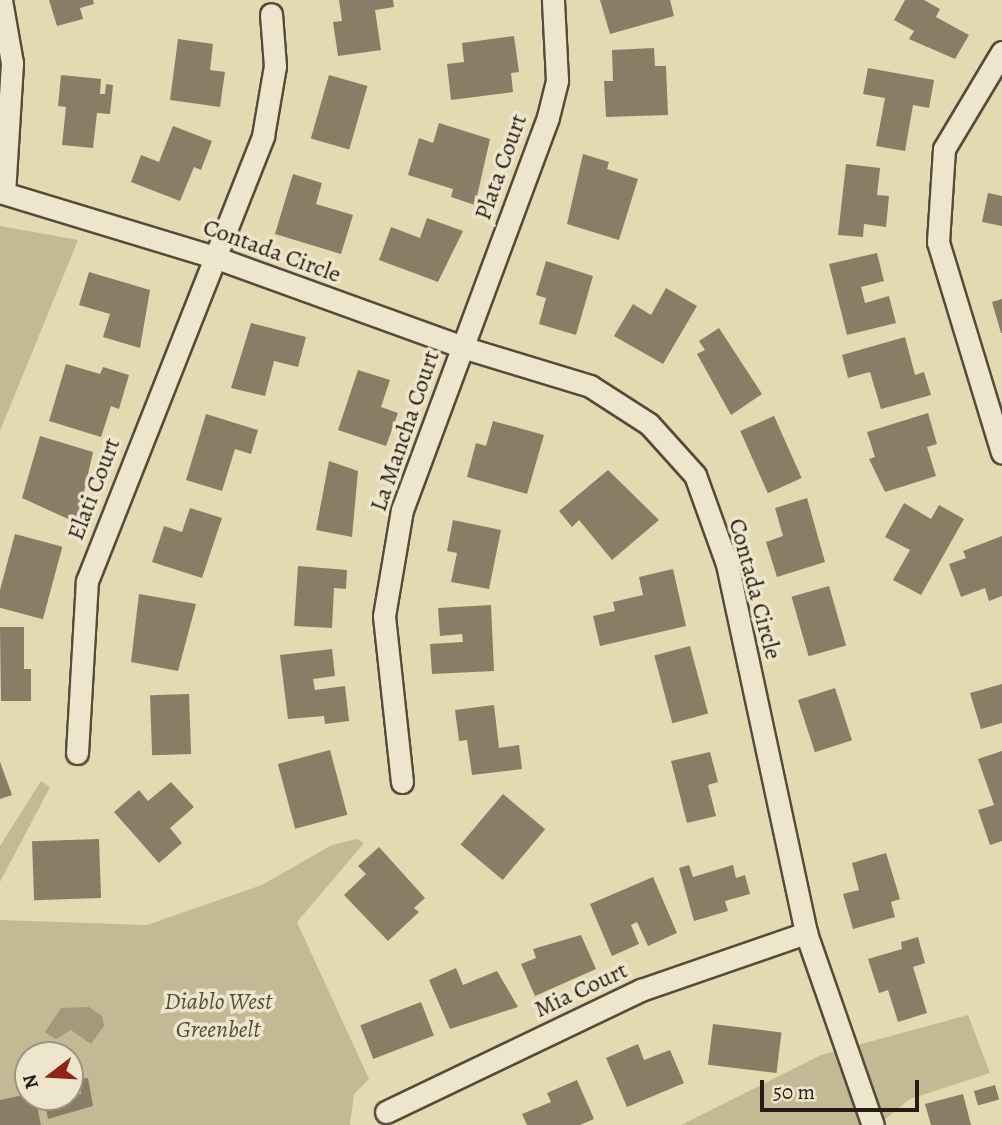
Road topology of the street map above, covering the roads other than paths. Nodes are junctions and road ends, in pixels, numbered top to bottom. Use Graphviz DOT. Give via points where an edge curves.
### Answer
graph roads {
  1 [pos="1,0"];
  2 [pos="553,0"];
  3 [pos="271,14"];
  4 [pos="1002,52"];
  5 [pos="2,192"];
  6 [pos="214,257"];
  7 [pos="462,347"];
  8 [pos="1002,453"];
  9 [pos="77,752"];
  10 [pos="402,782"];
  11 [pos="806,933"];
  12 [pos="386,1112"];
  13 [pos="873,1125"];
  1 -- 5 [label="street" via="12,63"];
  2 -- 7 [label="street, Plata Court" via="557,80 548,117"];
  3 -- 6 [label="street, Elati Court" via="275,66 263,136"];
  4 -- 8 [label="street" via="944,149 938,242"];
  5 -- 6 [label="street, Contada Circle"];
  6 -- 7 [label="street, Contada Circle"];
  6 -- 9 [label="street, Elati Court" via="87,580"];
  7 -- 10 [label="street, La Mancha Court" via="402,510 384,616"];
  7 -- 11 [label="street, Contada Circle" via="590,387 649,424 695,475 727,564"];
  11 -- 12 [label="street, Mia Court" via="641,990"];
  11 -- 13 [label="street, Contada Circle"];
}
